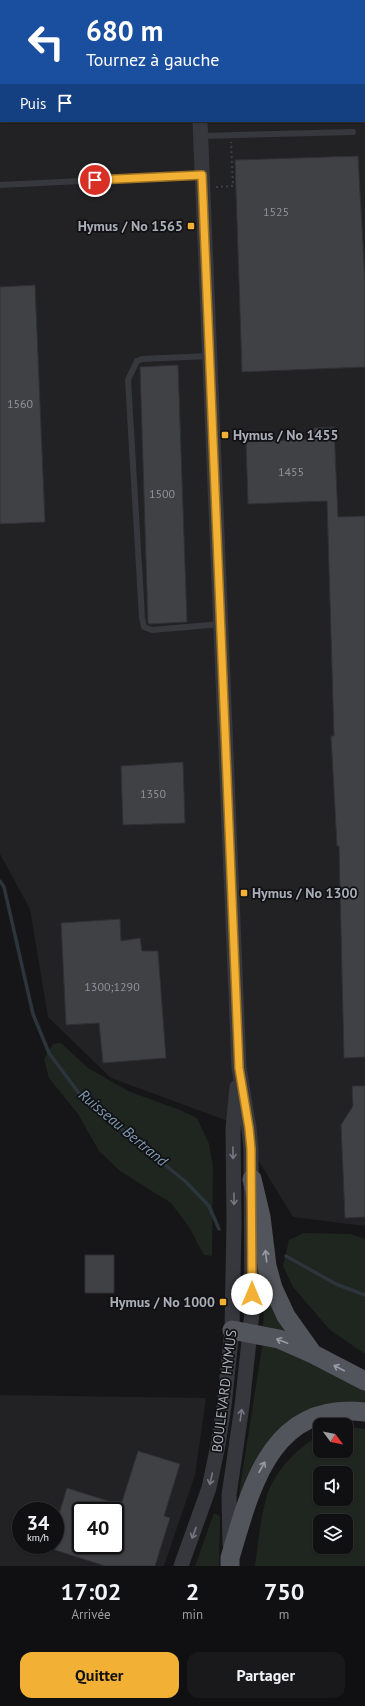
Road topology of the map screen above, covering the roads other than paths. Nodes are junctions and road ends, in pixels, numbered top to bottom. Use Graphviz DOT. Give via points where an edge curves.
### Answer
graph roads {
  1 [pos="200,128"];
  2 [pos="353,132"];
  3 [pos="202,175"];
  4 [pos="0,185"];
  5 [pos="209,356"];
  6 [pos="221,624"];
  7 [pos="239,1068"];
  8 [pos="252,1180"];
  9 [pos="241,1332"];
  10 [pos="313,1354"];
  11 [pos="365,1381"];
  12 [pos="365,1412"];
  13 [pos="230,1562"];
  14 [pos="181,1566"];
  1 -- 2 [label="lane"];
  1 -- 3 [label="street, BOULEVARD HYMUS"];
  3 -- 4 [label="lane"];
  3 -- 5 [label="street, BOULEVARD HYMUS"];
  5 -- 6 [label="street, BOULEVARD HYMUS"];
  5 -- 6 [label="lane" via="142,359 137,361 128,380 144,627 152,630"];
  6 -- 7 [label="street, BOULEVARD HYMUS"];
  7 -- 8 [label="street, BOULEVARD HYMUS" via="249,1128"];
  7 -- 9 [label="street, BOULEVARD HYMUS, one-way" via="233,1128 234,1222"];
  8 -- 9 [label="street, BOULEVARD HYMUS" via="252,1287"];
  10 -- 8 [label="main road, one-way" via="286,1316 273,1288"];
  10 -- 9 [label="main road, one-way" via="279,1339"];
  13 -- 9 [label="street, BOULEVARD HYMUS, one-way" via="229,1495 242,1406"];
  9 -- 14 [label="street, BOULEVARD HYMUS, one-way" via="224,1406 214,1468 204,1506"];
  11 -- 10 [label="main road, one-way"];
  13 -- 12 [label="main road, one-way" via="251,1490 268,1457 280,1442 299,1425 319,1416 345,1411"];
}
